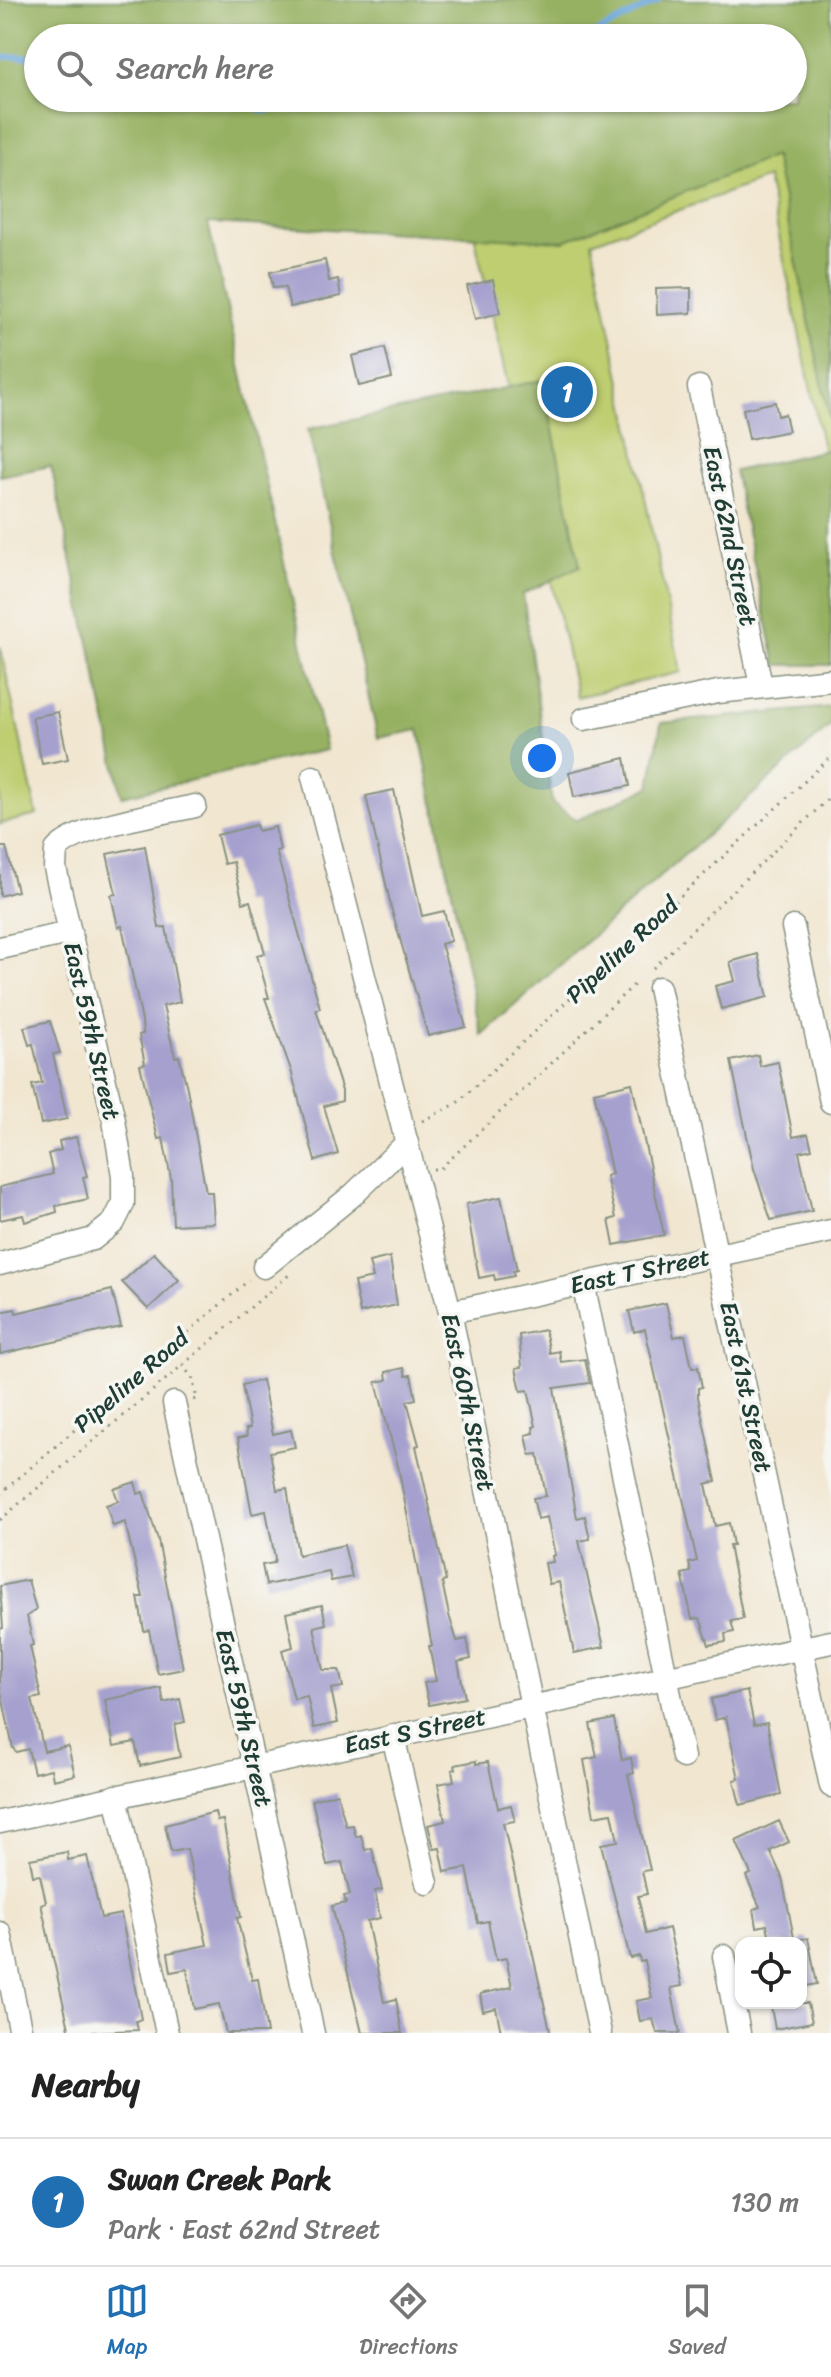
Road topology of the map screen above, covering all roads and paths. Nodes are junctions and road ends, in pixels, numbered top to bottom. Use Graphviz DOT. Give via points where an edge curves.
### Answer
graph roads {
  1 [pos="699,387"];
  2 [pos="831,680"];
  3 [pos="761,685"];
  4 [pos="584,719"];
  5 [pos="831,757"];
  6 [pos="313,777"];
  7 [pos="195,806"];
  8 [pos="793,927"];
  9 [pos="69,933"];
  10 [pos="0,948"];
  11 [pos="659,988"];
  12 [pos="831,1102"];
  13 [pos="405,1134"];
  14 [pos="831,1231"];
  15 [pos="718,1255"];
  16 [pos="0,1264"];
  17 [pos="264,1267"];
  18 [pos="583,1283"];
  19 [pos="450,1312"];
  20 [pos="174,1403"];
  21 [pos="0,1494"];
  22 [pos="831,1642"];
  23 [pos="802,1648"];
  24 [pos="667,1677"];
  25 [pos="530,1707"];
  26 [pos="393,1736"];
  27 [pos="683,1757"];
  28 [pos="255,1766"];
  29 [pos="831,1786"];
  30 [pos="116,1796"];
  31 [pos="0,1822"];
  32 [pos="427,1883"];
  33 [pos="0,1933"];
  34 [pos="724,1956"];
  35 [pos="21,2033"];
  36 [pos="167,2033"];
  37 [pos="313,2033"];
  38 [pos="600,2033"];
  39 [pos="739,2033"];
  1 -- 3 [label="street, East 62nd Street"];
  2 -- 3 [label="street"];
  3 -- 4 [label="street"];
  5 -- 13 [label="path, Pipeline Road" via="456,1104"];
  6 -- 13 [label="street, East 60th Street"];
  7 -- 9 [label="street, East 59th Street" via="64,842 56,850"];
  8 -- 12 [label="street"];
  9 -- 10 [label="street"];
  9 -- 16 [label="street, East 59th Street" via="114,1120 123,1204 100,1235 77,1246"];
  11 -- 15 [label="street, East 61st Street"];
  13 -- 17 [label="street" via="354,1194"];
  13 -- 19 [label="street, East 60th Street"];
  14 -- 15 [label="street, East T Street"];
  15 -- 18 [label="street, East T Street"];
  15 -- 23 [label="street, East 61st Street"];
  17 -- 21 [label="path, Pipeline Road"];
  18 -- 19 [label="street, East T Street"];
  18 -- 24 [label="street"];
  19 -- 25 [label="street, East 60th Street"];
  20 -- 28 [label="street, East 59th Street"];
  22 -- 23 [label="street, East S Street"];
  23 -- 24 [label="street, East S Street"];
  23 -- 29 [label="street, East 61st Street"];
  24 -- 25 [label="street, East S Street"];
  24 -- 27 [label="street"];
  25 -- 26 [label="street, East S Street"];
  25 -- 38 [label="street, East 60th Street"];
  26 -- 28 [label="street, East S Street"];
  26 -- 32 [label="street"];
  28 -- 30 [label="street, East S Street"];
  28 -- 37 [label="street, East 59th Street"];
  30 -- 31 [label="street, East S Street"];
  30 -- 36 [label="street"];
  33 -- 35 [label="street"];
  34 -- 39 [label="street"];
}
